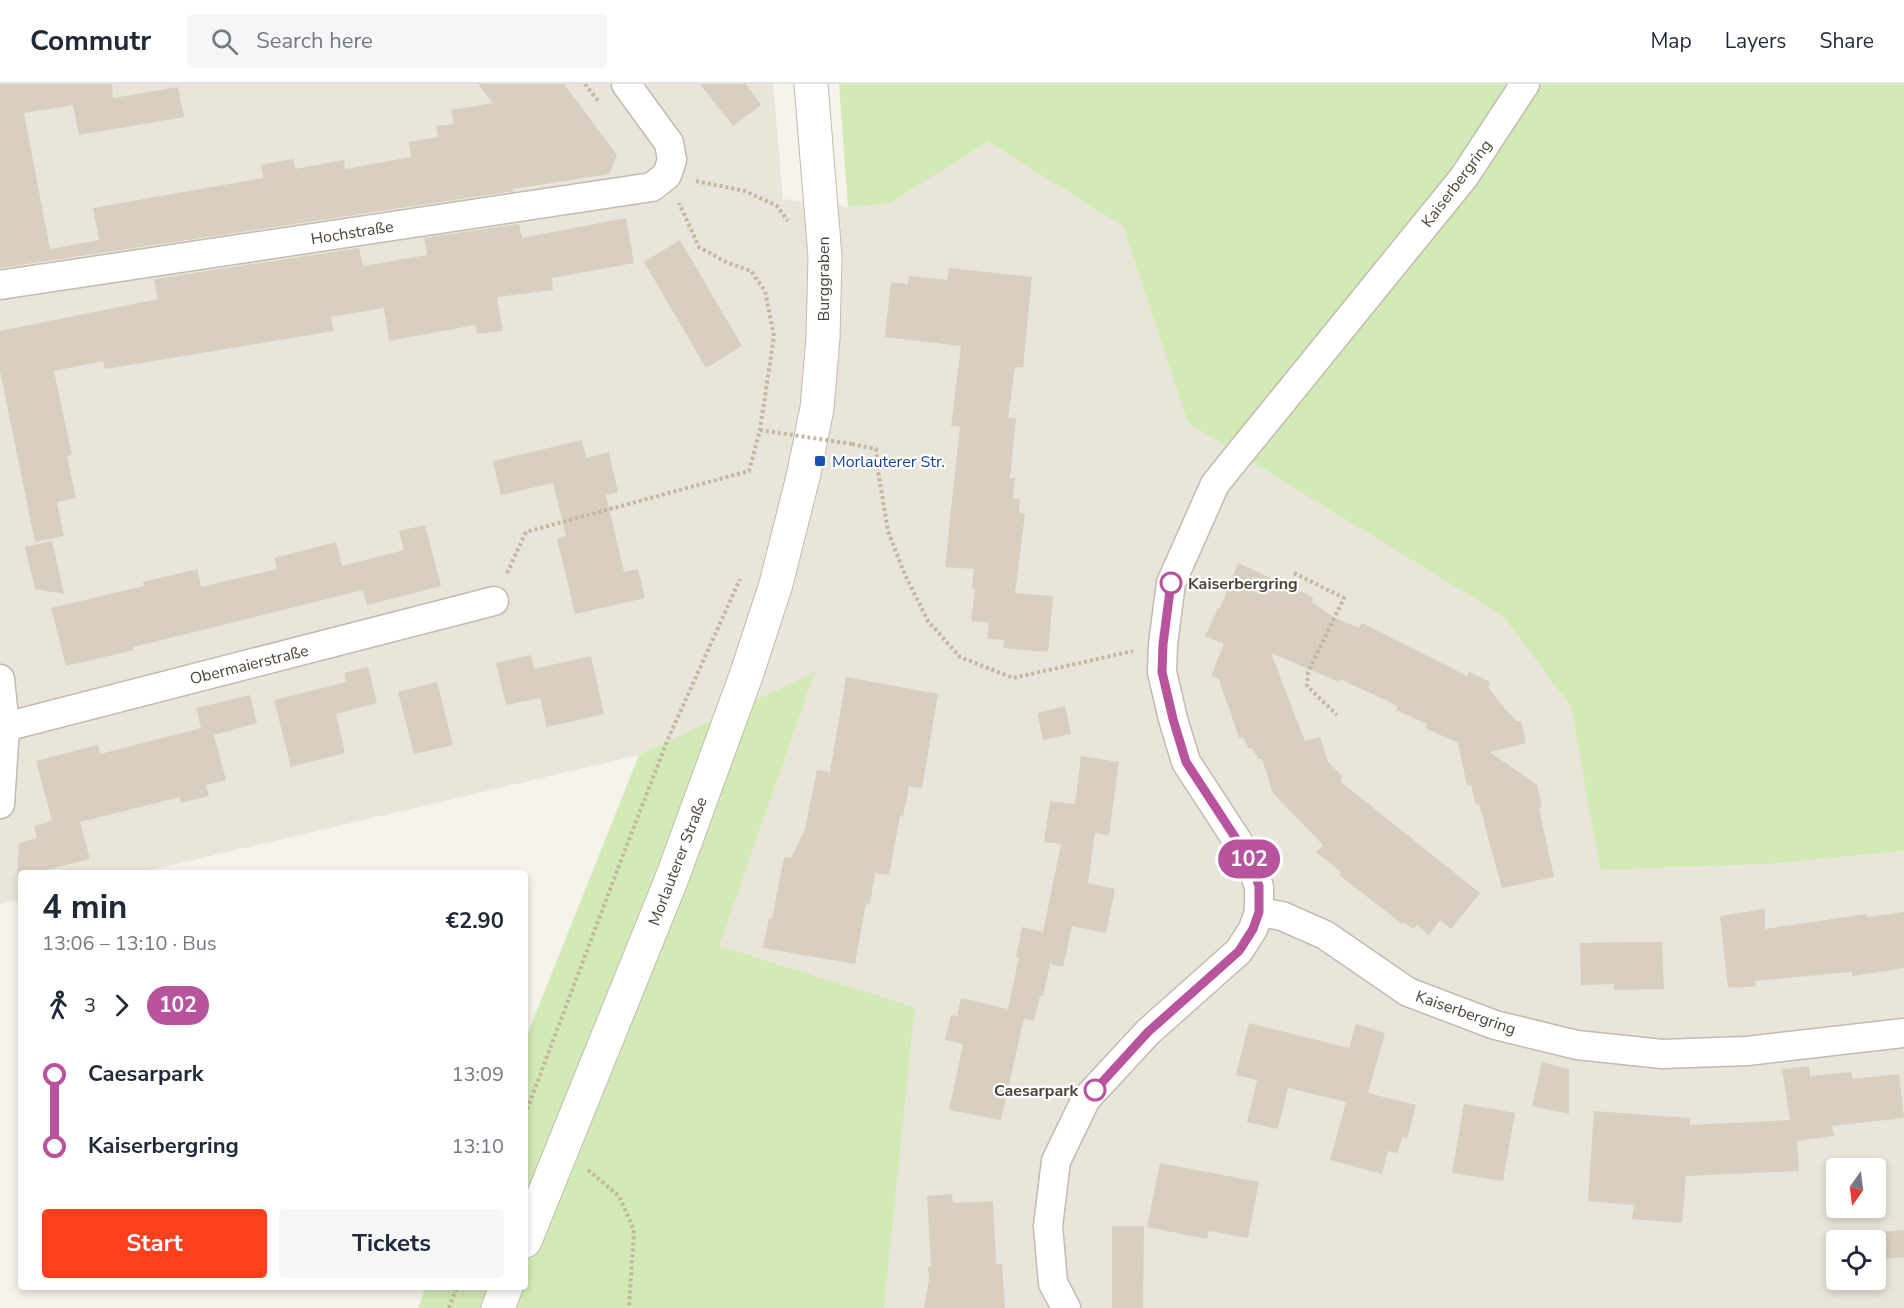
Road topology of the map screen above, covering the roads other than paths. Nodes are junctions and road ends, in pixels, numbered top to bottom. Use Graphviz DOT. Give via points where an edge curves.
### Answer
graph roads {
  1 [pos="626,84"];
  2 [pos="810,84"];
  3 [pos="1525,84"];
  4 [pos="0,285"];
  5 [pos="804,473"];
  6 [pos="494,601"];
  7 [pos="0,679"];
  8 [pos="5,727"];
  9 [pos="0,804"];
  10 [pos="1259,912"];
  11 [pos="1904,1033"];
  12 [pos="528,1233"];
  13 [pos="505,1290"];
  14 [pos="498,1308"];
  15 [pos="1066,1308"];
  1 -- 4 [label="street, Hochstraße" via="669,143 672,160 667,175 652,187"];
  2 -- 5 [label="street, Burggraben" via="825,257 817,408"];
  3 -- 10 [label="street, Kaiserbergring" via="1464,177 1215,484 1171,583 1162,672 1186,762 1250,860 1259,886"];
  5 -- 12 [label="street, Morlauterer Straße" via="776,584 747,673 672,878"];
  6 -- 8 [label="street, Obermaierstraße"];
  7 -- 8 [label="street"];
  8 -- 9 [label="street"];
  10 -- 11 [label="street, Kaiserbergring" via="1282,916 1324,935 1408,992 1495,1025 1576,1045 1662,1054 1747,1051"];
  10 -- 15 [label="street" via="1239,951 1148,1032 1086,1099 1056,1161 1048,1226 1053,1283"];
  13 -- 14 [label="street"];
}
